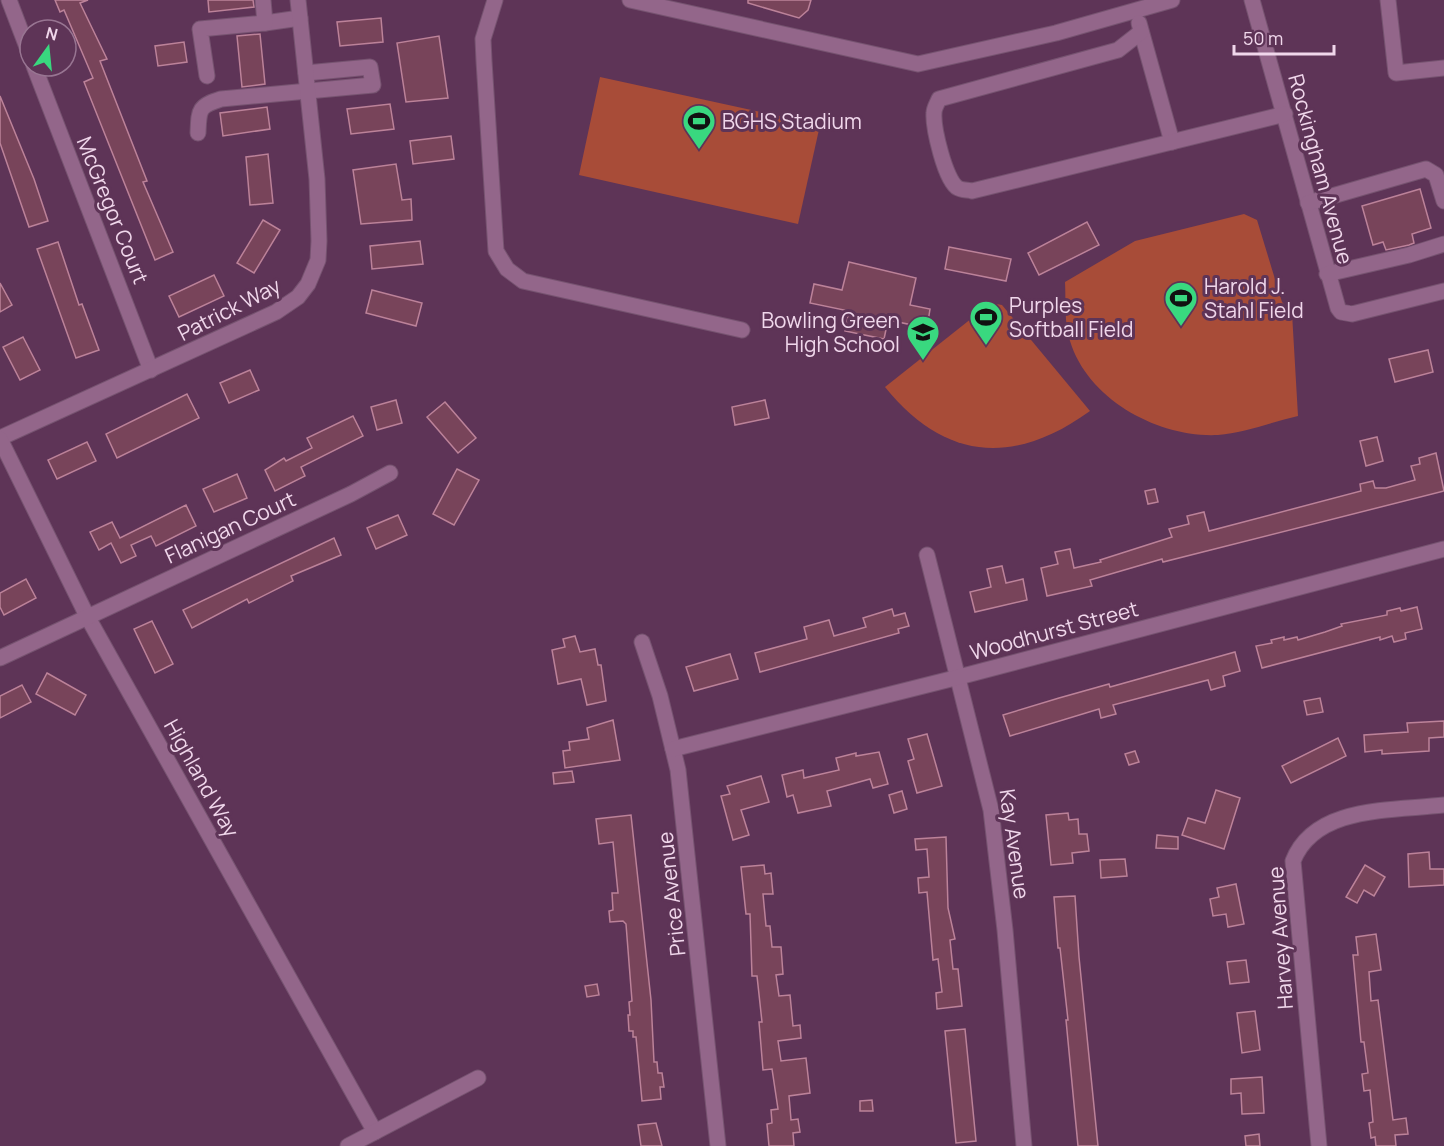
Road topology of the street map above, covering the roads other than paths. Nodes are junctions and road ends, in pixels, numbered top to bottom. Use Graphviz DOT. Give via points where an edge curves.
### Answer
graph roads {
  1 [pos="9,0"];
  2 [pos="263,0"];
  3 [pos="298,0"];
  4 [pos="495,0"];
  5 [pos="630,0"];
  6 [pos="1172,0"];
  7 [pos="1252,0"];
  8 [pos="1388,0"];
  9 [pos="674,5"];
  10 [pos="1136,10"];
  11 [pos="300,18"];
  12 [pos="265,23"];
  13 [pos="18,24"];
  14 [pos="1141,32"];
  15 [pos="1444,68"];
  16 [pos="306,73"];
  17 [pos="207,76"];
  18 [pos="39,78"];
  19 [pos="308,89"];
  20 [pos="1285,114"];
  21 [pos="198,133"];
  22 [pos="1172,142"];
  23 [pos="1444,201"];
  24 [pos="1308,203"];
  25 [pos="1444,244"];
  26 [pos="1327,274"];
  27 [pos="1443,297"];
  28 [pos="742,330"];
  29 [pos="151,370"];
  30 [pos="0,438"];
  31 [pos="390,473"];
  32 [pos="1444,549"];
  33 [pos="927,555"];
  34 [pos="87,616"];
  35 [pos="642,642"];
  36 [pos="0,658"];
  37 [pos="959,677"];
  38 [pos="673,749"];
  39 [pos="1444,805"];
  40 [pos="478,1078"];
  41 [pos="375,1132"];
  42 [pos="348,1146"];
  43 [pos="718,1146"];
  44 [pos="1024,1146"];
  45 [pos="1319,1146"];
  1 -- 13 [label="street"];
  2 -- 12 [label="street"];
  3 -- 11 [label="street, Patrick Way"];
  4 -- 28 [label="street" via="483,39 496,251 507,269 524,281"];
  5 -- 9 [label="street"];
  6 -- 10 [label="street"];
  7 -- 20 [label="street, Rockingham Avenue"];
  8 -- 15 [label="street" via="1396,73"];
  9 -- 10 [label="street" via="918,64 1056,33"];
  10 -- 14 [label="street"];
  11 -- 12 [label="street"];
  11 -- 16 [label="street, Patrick Way"];
  12 -- 17 [label="street" via="200,29"];
  14 -- 22 [label="street"];
  14 -- 22 [label="street" via="1118,50 939,99 934,122 946,169 958,188 972,191"];
  16 -- 19 [label="street, Patrick Way"];
  16 -- 19 [label="street" via="370,67 373,85"];
  18 -- 29 [label="street, McGregor Court"];
  19 -- 21 [label="street" via="206,103 199,113"];
  19 -- 29 [label="street, Patrick Way" via="320,222 318,260 308,284 298,297 276,312"];
  20 -- 22 [label="street"];
  20 -- 24 [label="street, Rockingham Avenue"];
  23 -- 24 [label="street" via="1436,175 1426,169"];
  24 -- 26 [label="street, Rockingham Avenue"];
  25 -- 26 [label="street"];
  26 -- 27 [label="street, Rockingham Avenue" via="1341,312 1352,314"];
  29 -- 30 [label="street, Patrick Way"];
  30 -- 34 [label="street, Highland Way"];
  31 -- 34 [label="street, Flanigan Court"];
  32 -- 37 [label="street, Woodhurst Street"];
  33 -- 37 [label="street, Kay Avenue"];
  34 -- 36 [label="street, Flanigan Court"];
  34 -- 41 [label="street, Highland Way"];
  35 -- 38 [label="street, Price Avenue"];
  37 -- 38 [label="street, Woodhurst Street"];
  37 -- 44 [label="street, Kay Avenue" via="994,830"];
  38 -- 43 [label="street, Price Avenue" via="689,858"];
  39 -- 45 [label="street, Harvey Avenue" via="1330,822 1309,835 1293,861"];
  40 -- 41 [label="street"];
  41 -- 42 [label="street"];
}
